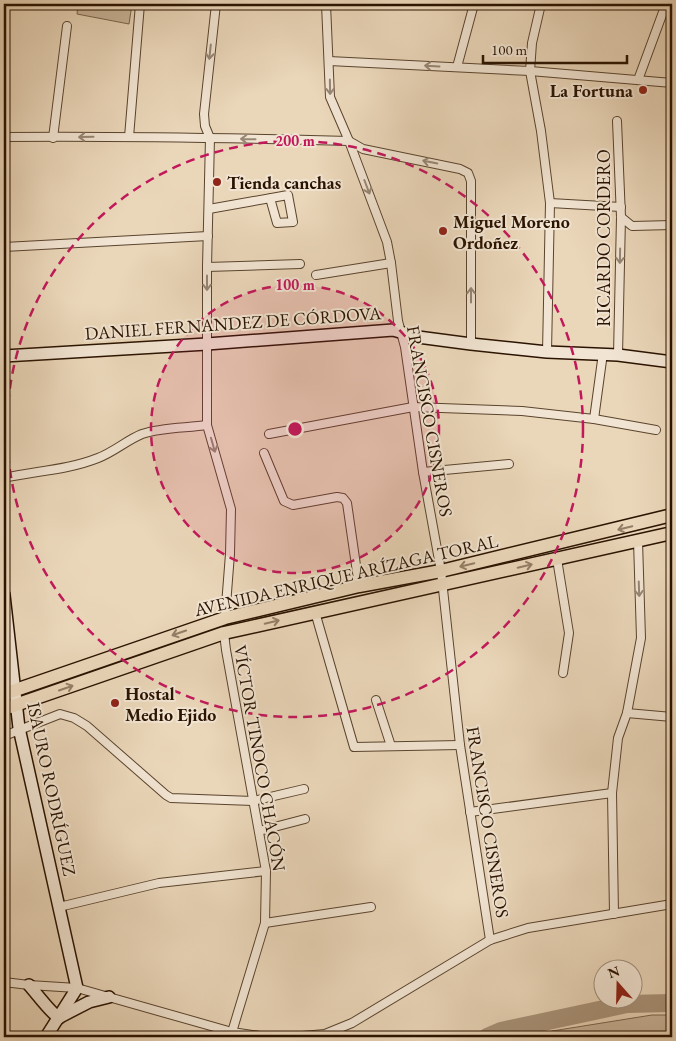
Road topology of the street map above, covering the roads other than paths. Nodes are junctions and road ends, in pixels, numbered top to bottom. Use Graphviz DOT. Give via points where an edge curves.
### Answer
graph roads {
  1 [pos="140,4"];
  2 [pos="216,4"];
  3 [pos="326,4"];
  4 [pos="474,4"];
  5 [pos="541,4"];
  6 [pos="666,4"];
  7 [pos="67,26"];
  8 [pos="329,61"];
  9 [pos="457,67"];
  10 [pos="530,72"];
  11 [pos="638,80"];
  12 [pos="672,83"];
  13 [pos="617,121"];
  14 [pos="129,136"];
  15 [pos="4,137"];
  16 [pos="53,138"];
  17 [pos="210,138"];
  18 [pos="349,141"];
  19 [pos="270,198"];
  20 [pos="550,203"];
  21 [pos="621,207"];
  22 [pos="209,209"];
  23 [pos="621,217"];
  24 [pos="672,225"];
  25 [pos="208,236"];
  26 [pos="4,247"];
  27 [pos="391,263"];
  28 [pos="300,264"];
  29 [pos="207,266"];
  30 [pos="316,275"];
  31 [pos="401,332"];
  32 [pos="207,344"];
  33 [pos="472,344"];
  34 [pos="547,352"];
  35 [pos="603,353"];
  36 [pos="618,354"];
  37 [pos="4,356"];
  38 [pos="672,362"];
  39 [pos="413,407"];
  40 [pos="594,419"];
  41 [pos="207,426"];
  42 [pos="656,430"];
  43 [pos="269,434"];
  44 [pos="264,453"];
  45 [pos="509,464"];
  46 [pos="423,472"];
  47 [pos="4,478"];
  48 [pos="672,515"];
  49 [pos="672,532"];
  50 [pos="638,541"];
  51 [pos="557,559"];
  52 [pos="441,571"];
  53 [pos="443,584"];
  54 [pos="359,586"];
  55 [pos="4,595"];
  56 [pos="315,612"];
  57 [pos="225,618"];
  58 [pos="224,634"];
  59 [pos="563,673"];
  60 [pos="9,692"];
  61 [pos="376,700"];
  62 [pos="16,705"];
  63 [pos="4,709"];
  64 [pos="627,713"];
  65 [pos="672,717"];
  66 [pos="19,728"];
  67 [pos="4,736"];
  68 [pos="391,746"];
  69 [pos="460,746"];
  70 [pos="304,788"];
  71 [pos="612,793"];
  72 [pos="253,801"];
  73 [pos="470,812"];
  74 [pos="305,819"];
  75 [pos="259,831"];
  76 [pos="266,871"];
  77 [pos="672,904"];
  78 [pos="59,907"];
  79 [pos="371,907"];
  80 [pos="614,914"];
  81 [pos="265,923"];
  82 [pos="490,940"];
  83 [pos="4,982"];
  84 [pos="29,985"];
  85 [pos="77,988"];
  86 [pos="109,997"];
  87 [pos="59,1018"];
  88 [pos="232,1032"];
  89 [pos="46,1037"];
  90 [pos="267,1037"];
  91 [pos="291,1037"];
  1 -- 14 [label="street"];
  2 -- 17 [label="street, one-way" via="204,114"];
  3 -- 8 [label="street, FRANCISCO CISNEROS"];
  4 -- 9 [label="street"];
  5 -- 10 [label="street" via="532,43"];
  6 -- 11 [label="street"];
  7 -- 16 [label="street"];
  9 -- 8 [label="street, one-way"];
  8 -- 18 [label="street, FRANCISCO CISNEROS, one-way" via="330,97"];
  9 -- 10 [label="street"];
  10 -- 11 [label="street"];
  10 -- 20 [label="street"];
  11 -- 12 [label="street"];
  13 -- 21 [label="street, RICARDO CORDERO"];
  14 -- 16 [label="street, one-way"];
  14 -- 17 [label="street"];
  15 -- 16 [label="street"];
  18 -- 17 [label="street, one-way"];
  17 -- 22 [label="street"];
  18 -- 27 [label="street, FRANCISCO CISNEROS, one-way" via="387,242"];
  33 -- 18 [label="street, one-way" via="468,173 363,149"];
  19 -- 22 [label="street"];
  20 -- 21 [label="street"];
  20 -- 34 [label="street"];
  21 -- 23 [label="street, RICARDO CORDERO"];
  22 -- 25 [label="street"];
  23 -- 24 [label="street" via="632,226"];
  23 -- 36 [label="street, RICARDO CORDERO, one-way"];
  25 -- 26 [label="street"];
  25 -- 29 [label="street"];
  27 -- 30 [label="street"];
  27 -- 31 [label="street, FRANCISCO CISNEROS"];
  28 -- 29 [label="street"];
  29 -- 32 [label="street, one-way"];
  31 -- 32 [label="street, DANIEL FERNANDEZ DE CÓRDOVA" via="378,330"];
  31 -- 33 [label="street, DANIEL FERNANDEZ DE CÓRDOVA"];
  31 -- 39 [label="street, FRANCISCO CISNEROS"];
  32 -- 37 [label="street, DANIEL FERNANDEZ DE CÓRDOVA"];
  32 -- 41 [label="street"];
  33 -- 34 [label="street, DANIEL FERNANDEZ DE CÓRDOVA"];
  34 -- 35 [label="street, DANIEL FERNANDEZ DE CÓRDOVA"];
  35 -- 36 [label="street, DANIEL FERNANDEZ DE CÓRDOVA"];
  35 -- 40 [label="street"];
  36 -- 38 [label="street, DANIEL FERNANDEZ DE CÓRDOVA"];
  39 -- 40 [label="street" via="522,411"];
  39 -- 43 [label="street"];
  39 -- 46 [label="street, FRANCISCO CISNEROS"];
  40 -- 42 [label="street"];
  41 -- 47 [label="street" via="149,432 98,458"];
  41 -- 57 [label="street, one-way" via="231,509"];
  44 -- 54 [label="street" via="288,504 337,496 347,503"];
  45 -- 46 [label="street"];
  46 -- 52 [label="street, FRANCISCO CISNEROS"];
  48 -- 52 [label="main road, AVENIDA ENRIQUE ARÍZAGA TORAL, one-way"];
  49 -- 50 [label="main road, AVENIDA ENRIQUE ARÍZAGA TORAL"];
  50 -- 51 [label="main road, AVENIDA ENRIQUE ARÍZAGA TORAL"];
  50 -- 64 [label="street, one-way" via="641,638"];
  53 -- 51 [label="main road, AVENIDA ENRIQUE ARÍZAGA TORAL, one-way"];
  51 -- 59 [label="street" via="569,633"];
  52 -- 53 [label="street, FRANCISCO CISNEROS"];
  52 -- 54 [label="main road, AVENIDA ENRIQUE ARÍZAGA TORAL"];
  53 -- 56 [label="main road, AVENIDA ENRIQUE ARÍZAGA TORAL"];
  53 -- 69 [label="street, FRANCISCO CISNEROS"];
  54 -- 57 [label="main road, AVENIDA ENRIQUE ARÍZAGA TORAL"];
  55 -- 60 [label="street, ISAURO RODRÍGUEZ"];
  58 -- 56 [label="main road, AVENIDA ENRIQUE ARÍZAGA TORAL, one-way"];
  56 -- 68 [label="street" via="354,747"];
  57 -- 60 [label="main road, AVENIDA ENRIQUE ARÍZAGA TORAL, one-way"];
  62 -- 58 [label="main road, AVENIDA ENRIQUE ARÍZAGA TORAL, one-way"];
  58 -- 72 [label="street, VÍCTOR TINOCO CHACÓN"];
  60 -- 62 [label="street, ISAURO RODRÍGUEZ"];
  61 -- 68 [label="street"];
  62 -- 63 [label="main road, AVENIDA ENRIQUE ARÍZAGA TORAL"];
  62 -- 66 [label="street, ISAURO RODRÍGUEZ"];
  64 -- 65 [label="street"];
  64 -- 71 [label="street" via="618,738"];
  66 -- 67 [label="street"];
  66 -- 72 [label="street" via="60,714 74,718 166,796"];
  66 -- 78 [label="street, ISAURO RODRÍGUEZ"];
  68 -- 69 [label="street"];
  69 -- 73 [label="street, FRANCISCO CISNEROS"];
  70 -- 72 [label="street"];
  71 -- 73 [label="street"];
  71 -- 80 [label="street"];
  72 -- 75 [label="street, VÍCTOR TINOCO CHACÓN"];
  73 -- 82 [label="street, FRANCISCO CISNEROS"];
  74 -- 75 [label="street"];
  75 -- 76 [label="street, VÍCTOR TINOCO CHACÓN"];
  76 -- 78 [label="street" via="159,883"];
  76 -- 81 [label="street, VÍCTOR TINOCO CHACÓN"];
  77 -- 80 [label="street"];
  78 -- 85 [label="street, ISAURO RODRÍGUEZ"];
  79 -- 81 [label="street"];
  80 -- 82 [label="street" via="528,928"];
  81 -- 88 [label="street, VÍCTOR TINOCO CHACÓN"];
  82 -- 91 [label="street" via="352,1023 325,1034"];
  83 -- 84 [label="street"];
  84 -- 85 [label="street"];
  84 -- 87 [label="street"];
  85 -- 86 [label="street"];
  85 -- 87 [label="street"];
  86 -- 87 [label="street" via="89,1002"];
  86 -- 88 [label="street"];
  87 -- 89 [label="street"];
  88 -- 90 [label="street"];
}
